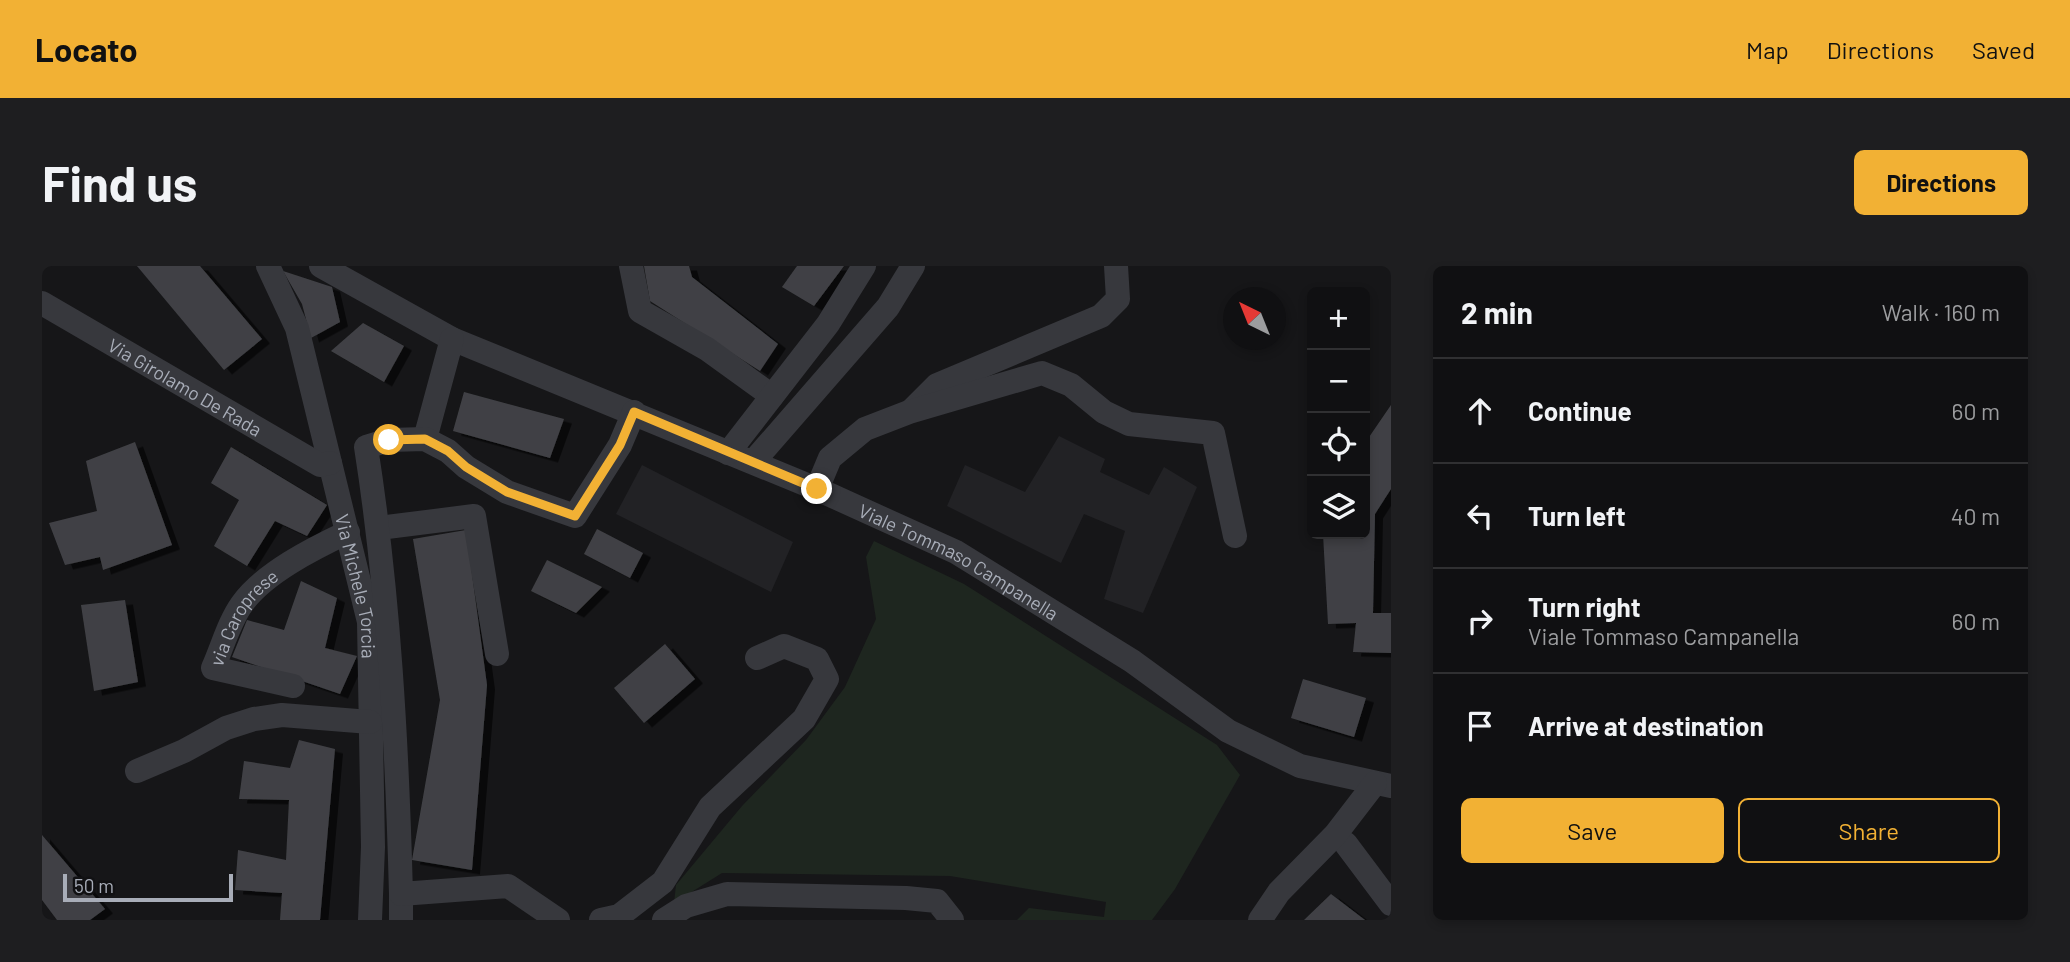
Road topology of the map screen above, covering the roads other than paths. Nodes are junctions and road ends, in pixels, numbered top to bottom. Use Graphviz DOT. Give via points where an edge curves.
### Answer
graph roads {
  1 [pos="268,266"];
  2 [pos="321,266"];
  3 [pos="631,266"];
  4 [pos="864,266"];
  5 [pos="913,266"];
  6 [pos="1116,266"];
  7 [pos="42,303"];
  8 [pos="453,338"];
  9 [pos="772,396"];
  10 [pos="634,412"];
  11 [pos="909,412"];
  12 [pos="425,439"];
  13 [pos="728,453"];
  14 [pos="330,463"];
  15 [pos="752,463"];
  16 [pos="817,489"];
  17 [pos="379,528"];
  18 [pos="348,532"];
  19 [pos="1235,536"];
  20 [pos="497,654"];
  21 [pos="757,658"];
  22 [pos="293,686"];
  23 [pos="370,722"];
  24 [pos="137,771"];
  25 [pos="1383,785"];
  26 [pos="1340,839"];
  27 [pos="1391,883"];
  28 [pos="401,894"];
  29 [pos="1391,904"];
  30 [pos="370,920"];
  31 [pos="401,920"];
  32 [pos="558,920"];
  33 [pos="601,920"];
  34 [pos="664,920"];
  35 [pos="952,920"];
  36 [pos="1260,920"];
  1 -- 14 [label="street, Via Michele Torcia" via="297,328"];
  2 -- 8 [label="street, Viale Tommaso Campanella"];
  3 -- 9 [label="street" via="640,311 707,349"];
  4 -- 9 [label="street" via="828,324"];
  5 -- 15 [label="street" via="888,307"];
  6 -- 11 [label="street" via="1118,299 1101,316 937,385"];
  7 -- 14 [label="street, Via Girolamo De Rada" via="320,465"];
  8 -- 10 [label="street, Viale Tommaso Campanella"];
  8 -- 12 [label="street"];
  9 -- 13 [label="street"];
  10 -- 12 [label="street" via="620,445 575,516 507,492"];
  10 -- 13 [label="street, Viale Tommaso Campanella"];
  11 -- 16 [label="street" via="865,429 830,458"];
  11 -- 19 [label="street" via="1042,373 1071,385 1104,412 1129,424 1213,433"];
  12 -- 17 [label="street" via="389,440 366,447"];
  13 -- 15 [label="street, Viale Tommaso Campanella"];
  14 -- 18 [label="street, Via Michele Torcia"];
  15 -- 16 [label="street, Viale Tommaso Campanella"];
  16 -- 25 [label="street, Viale Tommaso Campanella" via="956,552 1132,661 1228,731 1300,766"];
  17 -- 20 [label="street" via="474,516"];
  17 -- 28 [label="street" via="398,777"];
  18 -- 22 [label="street, via Caroprese" via="261,584 241,605 213,668"];
  18 -- 23 [label="street, Via Michele Torcia" via="369,622"];
  21 -- 33 [label="street" via="784,646 817,659 827,680 804,719 710,807 663,882 619,916"];
  23 -- 24 [label="street" via="282,715 254,719"];
  23 -- 30 [label="street, Via Michele Torcia"];
  25 -- 26 [label="street"];
  26 -- 27 [label="street"];
  26 -- 29 [label="street"];
  26 -- 36 [label="street" via="1279,892"];
  28 -- 31 [label="street"];
  28 -- 32 [label="street" via="508,886"];
  34 -- 35 [label="street" via="686,906 727,894 937,901"];
}
